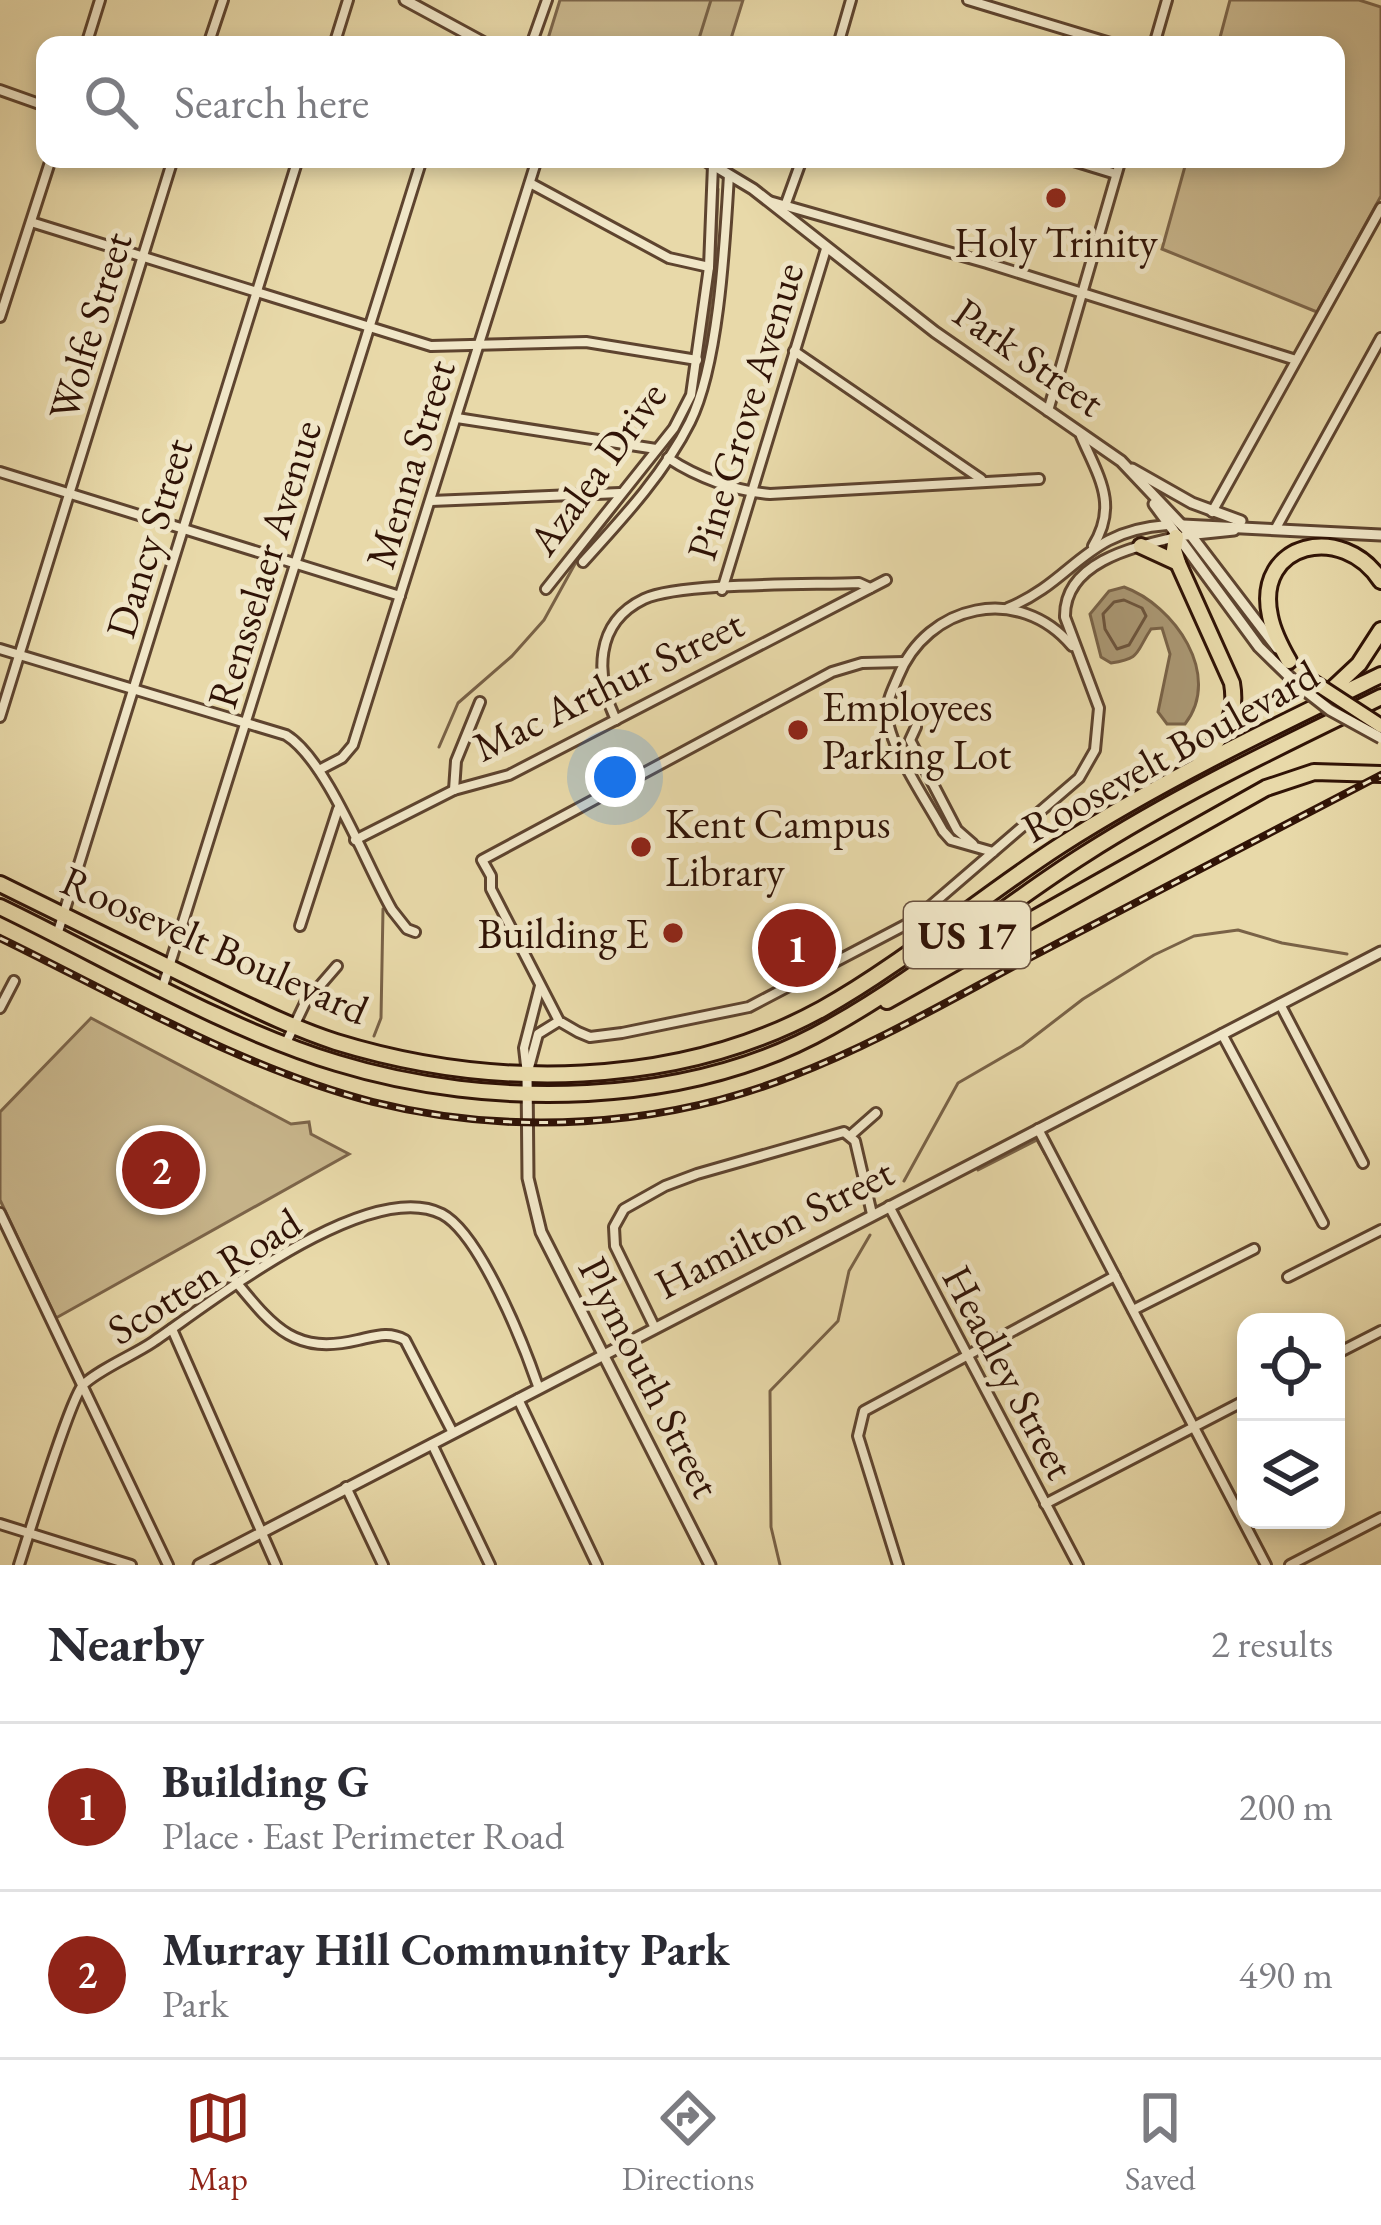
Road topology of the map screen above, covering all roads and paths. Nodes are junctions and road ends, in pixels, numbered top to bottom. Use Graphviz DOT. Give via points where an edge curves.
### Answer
graph roads {
  1 [pos="100,0"];
  2 [pos="223,0"];
  3 [pos="348,0"];
  4 [pos="405,0"];
  5 [pos="547,0"];
  6 [pos="851,0"];
  7 [pos="968,0"];
  8 [pos="1167,0"];
  9 [pos="462,31"];
  10 [pos="89,36"];
  11 [pos="211,36"];
  12 [pos="337,36"];
  13 [pos="460,36"];
  14 [pos="471,36"];
  15 [pos="534,36"];
  16 [pos="841,36"];
  17 [pos="1087,36"];
  18 [pos="1157,36"];
  19 [pos="0,90"];
  20 [pos="36,103"];
  21 [pos="48,168"];
  22 [pos="170,168"];
  23 [pos="295,168"];
  24 [pos="419,168"];
  25 [pos="534,168"];
  26 [pos="708,168"];
  27 [pos="718,168"];
  28 [pos="799,168"];
  29 [pos="1096,168"];
  30 [pos="1118,168"];
  31 [pos="1116,174"];
  32 [pos="730,175"];
  33 [pos="530,183"];
  34 [pos="1381,208"];
  35 [pos="784,209"];
  36 [pos="31,222"];
  37 [pos="826,250"];
  38 [pos="142,258"];
  39 [pos="710,267"];
  40 [pos="1081,292"];
  41 [pos="257,293"];
  42 [pos="0,317"];
  43 [pos="369,329"];
  44 [pos="1381,338"];
  45 [pos="478,346"];
  46 [pos="794,351"];
  47 [pos="697,360"];
  48 [pos="1296,360"];
  49 [pos="1048,412"];
  50 [pos="457,418"];
  51 [pos="1082,436"];
  52 [pos="656,449"];
  53 [pos="668,458"];
  54 [pos="1121,461"];
  55 [pos="0,472"];
  56 [pos="1039,479"];
  57 [pos="982,480"];
  58 [pos="752,492"];
  59 [pos="69,494"];
  60 [pos="620,494"];
  61 [pos="431,501"];
  62 [pos="1212,512"];
  63 [pos="1258,527"];
  64 [pos="1276,528"];
  65 [pos="183,530"];
  66 [pos="1179,530"];
  67 [pos="1381,535"];
  68 [pos="1141,546"];
  69 [pos="1092,547"];
  70 [pos="583,562"];
  71 [pos="1178,563"];
  72 [pos="296,564"];
  73 [pos="886,580"];
  74 [pos="1381,581"];
  75 [pos="870,588"];
  76 [pos="546,589"];
  77 [pos="722,590"];
  78 [pos="400,596"];
  79 [pos="1007,608"];
  80 [pos="1381,630"];
  81 [pos="0,649"];
  82 [pos="20,655"];
  83 [pos="1081,658"];
  84 [pos="1289,661"];
  85 [pos="904,662"];
  86 [pos="1381,675"];
  87 [pos="1304,682"];
  88 [pos="134,691"];
  89 [pos="1381,697"];
  90 [pos="480,702"];
  91 [pos="1299,715"];
  92 [pos="0,716"];
  93 [pos="616,720"];
  94 [pos="246,723"];
  95 [pos="1381,726"];
  96 [pos="916,728"];
  97 [pos="1381,738"];
  98 [pos="319,770"];
  99 [pos="1189,770"];
  100 [pos="1381,774"];
  101 [pos="454,790"];
  102 [pos="338,809"];
  103 [pos="355,840"];
  104 [pos="979,848"];
  105 [pos="994,853"];
  106 [pos="0,884"];
  107 [pos="0,907"];
  108 [pos="63,915"];
  109 [pos="301,926"];
  110 [pos="415,932"];
  111 [pos="57,935"];
  112 [pos="1381,952"];
  113 [pos="338,966"];
  114 [pos="170,968"];
  115 [pos="14,981"];
  116 [pos="540,984"];
  117 [pos="163,986"];
  118 [pos="1280,1004"];
  119 [pos="0,1008"];
  120 [pos="559,1021"];
  121 [pos="293,1027"];
  122 [pos="827,1029"];
  123 [pos="1222,1034"];
  124 [pos="286,1045"];
  125 [pos="527,1074"];
  126 [pos="526,1094"];
  127 [pos="876,1113"];
  128 [pos="1038,1129"];
  129 [pos="851,1135"];
  130 [pos="1363,1163"];
  131 [pos="889,1206"];
  132 [pos="0,1213"];
  133 [pos="872,1214"];
  134 [pos="1323,1222"];
  135 [pos="1381,1230"];
  136 [pos="1254,1250"];
  137 [pos="1115,1276"];
  138 [pos="1288,1277"];
  139 [pos="236,1282"];
  140 [pos="1133,1310"];
  141 [pos="654,1326"];
  142 [pos="172,1329"];
  143 [pos="1381,1331"];
  144 [pos="1345,1349"];
  145 [pos="601,1353"];
  146 [pos="966,1354"];
  147 [pos="83,1385"];
  148 [pos="538,1386"];
  149 [pos="518,1397"];
  150 [pos="1237,1405"];
  151 [pos="1194,1427"];
  152 [pos="452,1432"];
  153 [pos="432,1442"];
  154 [pos="346,1487"];
  155 [pos="1045,1504"];
  156 [pos="1381,1518"];
  157 [pos="0,1524"];
  158 [pos="261,1532"];
  159 [pos="29,1533"];
  160 [pos="19,1565"];
  161 [pos="130,1565"];
  162 [pos="168,1565"];
  163 [pos="199,1565"];
  164 [pos="276,1565"];
  165 [pos="382,1565"];
  166 [pos="490,1565"];
  167 [pos="597,1565"];
  168 [pos="710,1565"];
  169 [pos="898,1565"];
  170 [pos="1078,1565"];
  171 [pos="1266,1565"];
  172 [pos="1291,1565"];
  1 -- 10 [label="street"];
  2 -- 11 [label="street"];
  3 -- 12 [label="street"];
  4 -- 9 [label="street"];
  5 -- 15 [label="street"];
  6 -- 16 [label="street"];
  7 -- 17 [label="street"];
  8 -- 18 [label="street"];
  9 -- 13 [label="street"];
  9 -- 14 [label="street"];
  19 -- 20 [label="street"];
  21 -- 36 [label="street"];
  22 -- 38 [label="street, Wolfe Street"];
  23 -- 41 [label="street, Dancy Street"];
  24 -- 43 [label="street, Rensselaer Avenue"];
  25 -- 33 [label="street, Menna Street"];
  26 -- 39 [label="street, Azalea Drive"];
  27 -- 32 [label="street, Park Street"];
  28 -- 35 [label="street, Pine Grove Avenue"];
  29 -- 31 [label="street"];
  30 -- 31 [label="street"];
  31 -- 40 [label="street"];
  32 -- 35 [label="street, Park Street"];
  32 -- 53 [label="street, Azalea Drive" via="711,350 690,423"];
  33 -- 39 [label="street" via="669,258"];
  33 -- 45 [label="street, Menna Street"];
  34 -- 48 [label="street"];
  35 -- 37 [label="street, Park Street"];
  35 -- 40 [label="street"];
  36 -- 38 [label="street"];
  36 -- 42 [label="street"];
  37 -- 46 [label="street, Pine Grove Avenue"];
  37 -- 49 [label="street, Park Street"];
  38 -- 41 [label="street"];
  38 -- 59 [label="street, Wolfe Street"];
  39 -- 47 [label="street, Azalea Drive"];
  40 -- 48 [label="street"];
  40 -- 49 [label="street"];
  41 -- 43 [label="street"];
  41 -- 65 [label="street, Dancy Street"];
  43 -- 45 [label="street" via="431,346"];
  43 -- 72 [label="street, Rensselaer Avenue"];
  44 -- 64 [label="street"];
  45 -- 47 [label="street" via="586,342"];
  45 -- 50 [label="street, Menna Street"];
  46 -- 57 [label="street"];
  46 -- 58 [label="street, Pine Grove Avenue"];
  47 -- 52 [label="street, Azalea Drive" via="683,414"];
  48 -- 62 [label="street"];
  49 -- 51 [label="street, Park Street"];
  50 -- 52 [label="street"];
  50 -- 61 [label="street, Menna Street"];
  51 -- 54 [label="street, Park Street"];
  51 -- 69 [label="street" via="1108,500"];
  52 -- 60 [label="street, Azalea Drive"];
  53 -- 58 [label="street"];
  53 -- 70 [label="street, Azalea Drive"];
  54 -- 62 [label="street"];
  54 -- 66 [label="street, Park Street"];
  55 -- 59 [label="street"];
  56 -- 57 [label="street"];
  57 -- 58 [label="street"];
  58 -- 77 [label="street, Pine Grove Avenue"];
  59 -- 65 [label="street"];
  59 -- 82 [label="street, Wolfe Street"];
  60 -- 61 [label="street"];
  60 -- 76 [label="street, Azalea Drive"];
  61 -- 78 [label="street, Menna Street"];
  62 -- 63 [label="street"];
  63 -- 64 [label="street"];
  63 -- 66 [label="street"];
  64 -- 67 [label="street"];
  65 -- 72 [label="street"];
  65 -- 88 [label="street, Dancy Street"];
  66 -- 68 [label="street"];
  66 -- 69 [label="street" via="1132,530"];
  66 -- 71 [label="highway"];
  66 -- 84 [label="street"];
  66 -- 87 [label="street" via="1259,647"];
  68 -- 71 [label="highway"];
  68 -- 83 [label="street" via="1084,573 1069,592 1065,617"];
  69 -- 79 [label="street" via="1044,590"];
  71 -- 99 [label="highway" via="1235,702 1225,733"];
  72 -- 78 [label="street"];
  72 -- 94 [label="street, Rensselaer Avenue"];
  73 -- 75 [label="street, Mac Arthur Street"];
  74 -- 84 [label="highway" via="1368,562 1340,546 1287,557 1274,574 1269,614"];
  75 -- 77 [label="street"];
  75 -- 93 [label="street, Mac Arthur Street"];
  77 -- 93 [label="street" via="657,595 619,618 600,662"];
  78 -- 98 [label="street, Menna Street" via="353,745"];
  79 -- 83 [label="street" via="1048,625"];
  79 -- 85 [label="street" via="945,620"];
  80 -- 91 [label="highway" via="1344,681"];
  81 -- 82 [label="street"];
  82 -- 88 [label="street"];
  82 -- 92 [label="street, Wolfe Street"];
  83 -- 105 [label="street" via="1099,708 1090,763"];
  85 -- 104 [label="street" via="889,700 890,730 943,832"];
  85 -- 116 [label="street" via="832,672 482,860"];
  86 -- 91 [label="highway, Roosevelt Boulevard / US 17"];
  87 -- 95 [label="main road, bridge"];
  87 -- 97 [label="street, bridge" via="1330,710"];
  88 -- 94 [label="street"];
  88 -- 108 [label="street, Dancy Street"];
  89 -- 122 [label="highway, Roosevelt Boulevard / US 17" via="1133,824"];
  90 -- 101 [label="street" via="456,761"];
  91 -- 99 [label="highway, Roosevelt Boulevard / US 17"];
  93 -- 101 [label="street, Mac Arthur Street" via="509,775"];
  94 -- 98 [label="street" via="300,744"];
  94 -- 114 [label="street, Rensselaer Avenue"];
  96 -- 104 [label="street" via="910,740 957,830"];
  98 -- 102 [label="street"];
  99 -- 125 [label="highway, Roosevelt Boulevard / US 17" via="791,1024 676,1060"];
  100 -- 122 [label="highway" via="1330,771 1266,788"];
  101 -- 103 [label="street, Mac Arthur Street"];
  102 -- 103 [label="street"];
  102 -- 109 [label="street"];
  103 -- 110 [label="street" via="392,910"];
  104 -- 105 [label="street"];
  105 -- 120 [label="street" via="902,928 749,1006 590,1037"];
  106 -- 108 [label="highway, Roosevelt Boulevard / US 17"];
  107 -- 111 [label="highway, Roosevelt Boulevard / US 17"];
  108 -- 111 [label="street, Dancy Street"];
  108 -- 114 [label="highway, Roosevelt Boulevard / US 17"];
  111 -- 117 [label="highway, Roosevelt Boulevard / US 17"];
  112 -- 118 [label="street, Hamilton Street"];
  113 -- 121 [label="street"];
  114 -- 117 [label="street, Rensselaer Avenue"];
  114 -- 121 [label="highway, Roosevelt Boulevard / US 17"];
  115 -- 119 [label="street"];
  116 -- 120 [label="street"];
  116 -- 125 [label="street" via="524,1048"];
  117 -- 124 [label="highway, Roosevelt Boulevard / US 17"];
  118 -- 123 [label="street, Hamilton Street"];
  118 -- 130 [label="street"];
  120 -- 125 [label="street" via="538,1034"];
  121 -- 124 [label="street"];
  121 -- 125 [label="highway, Roosevelt Boulevard / US 17" via="420,1063"];
  122 -- 126 [label="highway, Roosevelt Boulevard / US 17" via="696,1076 602,1092"];
  123 -- 128 [label="street, Hamilton Street"];
  123 -- 134 [label="street"];
  124 -- 126 [label="highway, Roosevelt Boulevard / US 17" via="392,1078"];
  125 -- 126 [label="street, Plymouth Street"];
  126 -- 145 [label="street, Plymouth Street" via="535,1212"];
  127 -- 129 [label="street"];
  128 -- 131 [label="street, Hamilton Street"];
  128 -- 137 [label="street"];
  129 -- 133 [label="street"];
  129 -- 141 [label="street" via="697,1174 624,1209 615,1246"];
  131 -- 133 [label="street, Hamilton Street"];
  131 -- 146 [label="street, Headley Street"];
  132 -- 147 [label="street"];
  133 -- 141 [label="street, Hamilton Street"];
  135 -- 138 [label="street"];
  136 -- 140 [label="street"];
  137 -- 140 [label="street"];
  137 -- 146 [label="street"];
  139 -- 142 [label="street, Scotten Road"];
  139 -- 148 [label="street, Scotten Road" via="370,1212 428,1208 473,1244"];
  139 -- 152 [label="street" via="296,1340 332,1347 386,1334 406,1340"];
  140 -- 151 [label="street"];
  141 -- 145 [label="street, Hamilton Street"];
  142 -- 147 [label="street, Scotten Road"];
  142 -- 158 [label="street"];
  143 -- 144 [label="street"];
  145 -- 148 [label="street, Hamilton Street"];
  145 -- 168 [label="street, Plymouth Street"];
  146 -- 155 [label="street, Headley Street"];
  146 -- 169 [label="street" via="874,1404 859,1421"];
  147 -- 159 [label="street"];
  147 -- 162 [label="street"];
  148 -- 149 [label="street, Hamilton Street"];
  149 -- 152 [label="street, Hamilton Street"];
  149 -- 167 [label="street"];
  150 -- 151 [label="street"];
  151 -- 155 [label="street"];
  151 -- 171 [label="street"];
  152 -- 153 [label="street, Hamilton Street"];
  153 -- 154 [label="street, Hamilton Street"];
  153 -- 166 [label="street"];
  154 -- 158 [label="street, Hamilton Street"];
  154 -- 165 [label="street"];
  155 -- 170 [label="street, Headley Street"];
  156 -- 172 [label="street"];
  157 -- 159 [label="street"];
  158 -- 163 [label="street, Hamilton Street"];
  158 -- 164 [label="street"];
  159 -- 160 [label="street"];
  159 -- 161 [label="street"];
}
